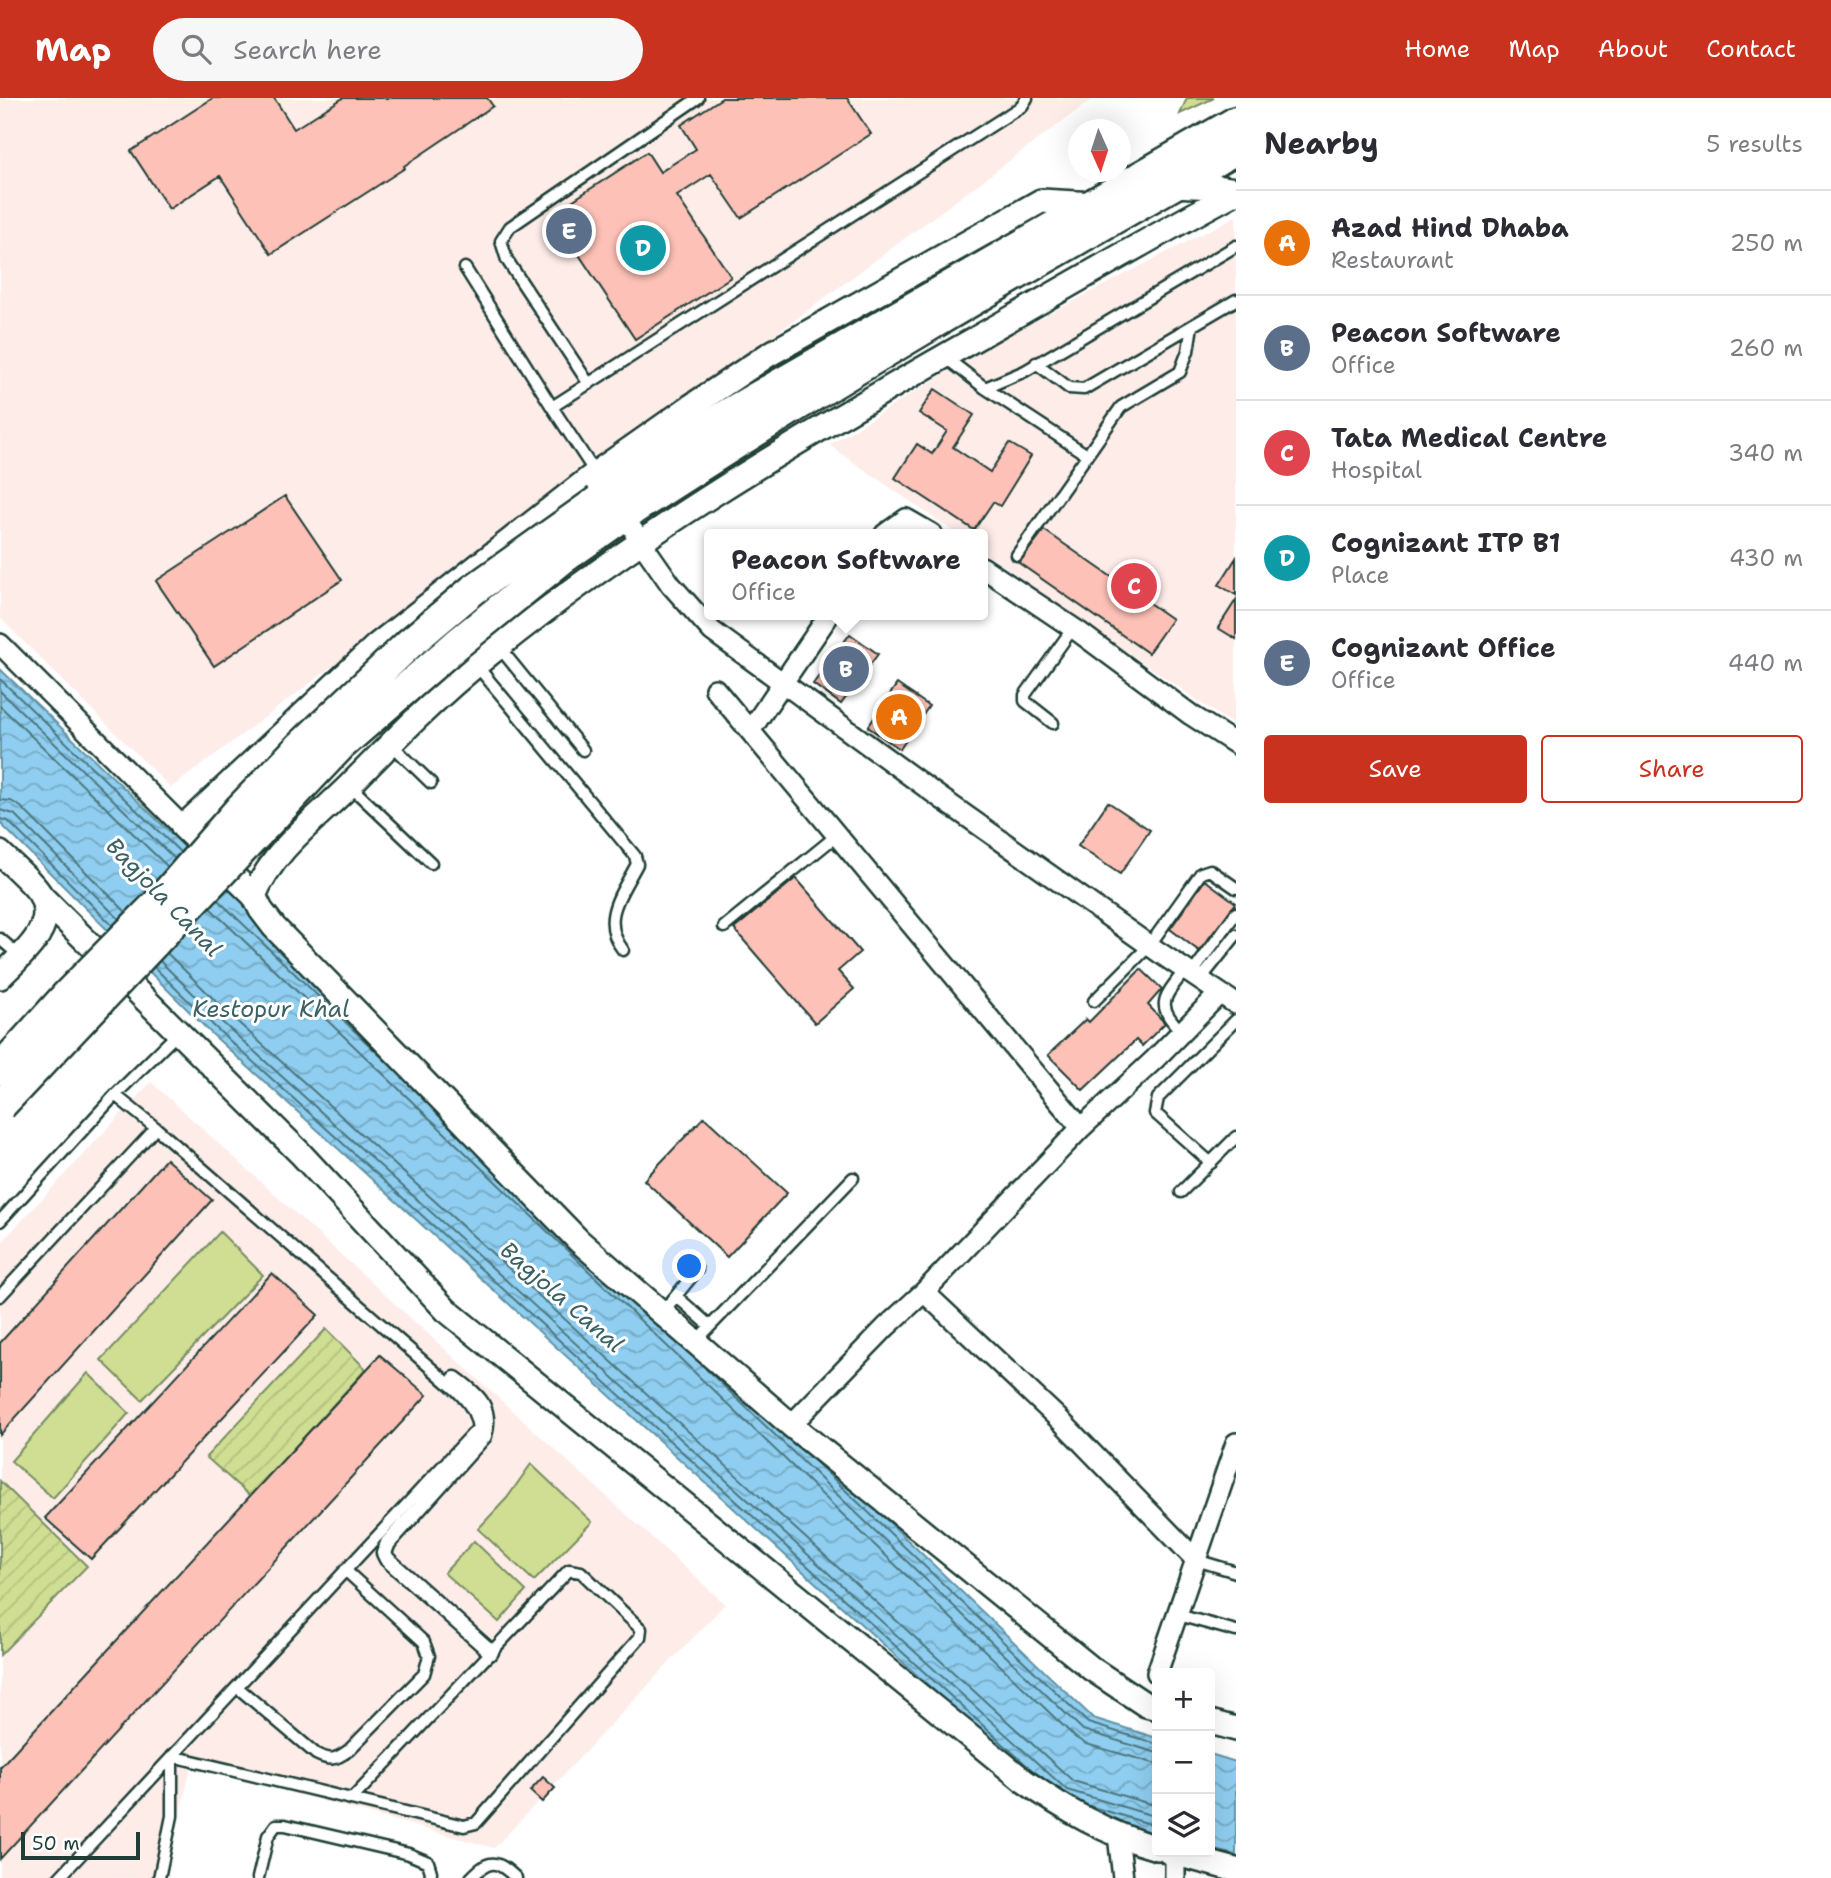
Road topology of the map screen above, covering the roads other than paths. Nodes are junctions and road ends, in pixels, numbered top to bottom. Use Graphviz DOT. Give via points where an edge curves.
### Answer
graph roads {
  1 [pos="698,98"];
  2 [pos="1027,98"];
  3 [pos="1236,122"];
  4 [pos="1236,149"];
  5 [pos="1172,185"];
  6 [pos="1236,191"];
  7 [pos="1236,246"];
  8 [pos="465,268"];
  9 [pos="1236,300"];
  10 [pos="1192,326"];
  11 [pos="944,356"];
  12 [pos="1036,363"];
  13 [pos="589,384"];
  14 [pos="985,388"];
  15 [pos="552,407"];
  16 [pos="1087,455"];
  17 [pos="608,501"];
  18 [pos="892,529"];
  19 [pos="923,529"];
  20 [pos="641,542"];
  21 [pos="1017,555"];
  22 [pos="988,570"];
  23 [pos="826,620"];
  24 [pos="1073,628"];
  25 [pos="0,644"];
  26 [pos="499,647"];
  27 [pos="476,666"];
  28 [pos="783,683"];
  29 [pos="715,689"];
  30 [pos="1053,723"];
  31 [pos="750,731"];
  32 [pos="391,744"];
  33 [pos="1236,744"];
  34 [pos="583,750"];
  35 [pos="430,783"];
  36 [pos="349,785"];
  37 [pos="183,827"];
  38 [pos="836,836"];
  39 [pos="0,853"];
  40 [pos="431,863"];
  41 [pos="1236,888"];
  42 [pos="41,896"];
  43 [pos="254,896"];
  44 [pos="1236,913"];
  45 [pos="724,927"];
  46 [pos="1236,935"];
  47 [pos="0,940"];
  48 [pos="1149,946"];
  49 [pos="622,950"];
  50 [pos="20,956"];
  51 [pos="1192,975"];
  52 [pos="0,977"];
  53 [pos="1228,999"];
  54 [pos="1094,1001"];
  55 [pos="1236,1020"];
  56 [pos="1182,1032"];
  57 [pos="177,1034"];
  58 [pos="0,1069"];
  59 [pos="115,1095"];
  60 [pos="0,1105"];
  61 [pos="156,1128"];
  62 [pos="1081,1128"];
  63 [pos="1236,1137"];
  64 [pos="1211,1163"];
  65 [pos="853,1178"];
  66 [pos="1181,1192"];
  67 [pos="0,1221"];
  68 [pos="697,1270"];
  69 [pos="924,1292"];
  70 [pos="0,1296"];
  71 [pos="669,1305"];
  72 [pos="703,1334"];
  73 [pos="455,1379"];
  74 [pos="791,1425"];
  75 [pos="1236,1443"];
  76 [pos="1231,1475"];
  77 [pos="1196,1560"];
  78 [pos="345,1570"];
  79 [pos="1236,1572"];
  80 [pos="1178,1615"];
  81 [pos="1236,1631"];
  82 [pos="491,1652"];
  83 [pos="1159,1668"];
  84 [pos="237,1686"];
  85 [pos="1152,1706"];
  86 [pos="1215,1723"];
  87 [pos="1236,1729"];
  88 [pos="172,1756"];
  89 [pos="352,1799"];
  90 [pos="1118,1835"];
  91 [pos="1152,1846"];
  92 [pos="1169,1857"];
  93 [pos="1189,1857"];
  94 [pos="1236,1870"];
  95 [pos="59,1878"];
  96 [pos="159,1878"];
  97 [pos="258,1878"];
  98 [pos="430,1878"];
  99 [pos="471,1878"];
  100 [pos="516,1878"];
  101 [pos="1123,1878"];
  102 [pos="1175,1878"];
  1 -- 13 [label="lane" via="510,227 501,241 507,260"];
  2 -- 13 [label="lane" via="1022,106"];
  3 -- 17 [label="main road" via="715,422"];
  4 -- 5 [label="main road"];
  5 -- 6 [label="street"];
  5 -- 17 [label="main road" via="792,408"];
  6 -- 11 [label="street"];
  7 -- 12 [label="lane"];
  8 -- 15 [label="lane"];
  9 -- 10 [label="lane"];
  10 -- 12 [label="lane" via="1084,389 1069,388"];
  10 -- 16 [label="lane" via="1180,372 1121,407"];
  11 -- 14 [label="lane"];
  11 -- 20 [label="street"];
  12 -- 14 [label="lane"];
  13 -- 15 [label="lane"];
  14 -- 16 [label="lane"];
  15 -- 17 [label="lane"];
  16 -- 21 [label="lane"];
  17 -- 20 [label="street"];
  17 -- 37 [label="street" via="377,645"];
  17 -- 58 [label="main road, bridge" via="473,590 410,643 239,810 159,902"];
  17 -- 60 [label="main road, bridge" via="562,559 341,745"];
  18 -- 19 [label="street" via="906,519"];
  20 -- 26 [label="street"];
  20 -- 28 [label="street" via="678,594 712,631"];
  22 -- 24 [label="street"];
  23 -- 28 [label="street"];
  24 -- 30 [label="lane" via="1025,695 1025,701"];
  24 -- 33 [label="street"];
  25 -- 37 [label="street"];
  26 -- 27 [label="street"];
  26 -- 34 [label="lane"];
  27 -- 32 [label="street"];
  27 -- 49 [label="lane" via="635,856 637,864 612,916 614,938"];
  28 -- 31 [label="street"];
  28 -- 48 [label="street"];
  29 -- 31 [label="street"];
  31 -- 38 [label="street"];
  32 -- 35 [label="lane"];
  32 -- 36 [label="street"];
  36 -- 40 [label="lane"];
  36 -- 43 [label="street" via="278,856"];
  37 -- 43 [label="street"];
  38 -- 45 [label="lane"];
  38 -- 62 [label="street"];
  39 -- 42 [label="street"];
  41 -- 48 [label="lane" via="1210,870 1200,873"];
  42 -- 50 [label="street" via="45,918 39,935"];
  42 -- 57 [label="street"];
  43 -- 71 [label="street" via="274,927 569,1231"];
  44 -- 51 [label="lane"];
  46 -- 51 [label="lane"];
  47 -- 50 [label="lane"];
  48 -- 51 [label="street"];
  48 -- 54 [label="lane"];
  50 -- 52 [label="street"];
  51 -- 53 [label="street"];
  51 -- 56 [label="lane" via="1163,1003"];
  53 -- 56 [label="street"];
  55 -- 64 [label="lane" via="1158,1098 1155,1107 1155,1113"];
  56 -- 62 [label="street"];
  57 -- 59 [label="lane"];
  57 -- 90 [label="street" via="300,1153 446,1310 1023,1780 1058,1805"];
  59 -- 61 [label="lane"];
  59 -- 67 [label="lane"];
  61 -- 70 [label="lane"];
  61 -- 78 [label="lane" via="456,1390 476,1414 478,1428"];
  62 -- 69 [label="street"];
  63 -- 64 [label="lane"];
  64 -- 66 [label="lane"];
  65 -- 72 [label="lane"];
  68 -- 71 [label="lane"];
  69 -- 74 [label="street"];
  69 -- 77 [label="street" via="1061,1421"];
  71 -- 72 [label="street"];
  72 -- 74 [label="street"];
  73 -- 82 [label="street" via="485,1408 484,1436 384,1553"];
  74 -- 85 [label="street" via="1092,1669"];
  75 -- 76 [label="street"];
  76 -- 77 [label="street"];
  77 -- 79 [label="lane"];
  77 -- 80 [label="street"];
  78 -- 84 [label="lane"];
  78 -- 84 [label="lane" via="424,1642 429,1656 424,1674 349,1750 338,1759 327,1760"];
  80 -- 81 [label="lane"];
  80 -- 83 [label="street"];
  82 -- 89 [label="lane"];
  82 -- 89 [label="lane" via="569,1570 581,1572 641,1629 640,1637 476,1823 464,1826"];
  84 -- 88 [label="lane"];
  86 -- 87 [label="street"];
  88 -- 89 [label="lane"];
  88 -- 95 [label="lane"];
  88 -- 96 [label="lane" via="172,1816"];
  90 -- 91 [label="street"];
  90 -- 101 [label="street"];
  92 -- 102 [label="street"];
  93 -- 94 [label="street"];
  97 -- 98 [label="lane" via="268,1836 276,1825 409,1854 428,1862"];
  99 -- 100 [label="lane" via="491,1863"];
}
